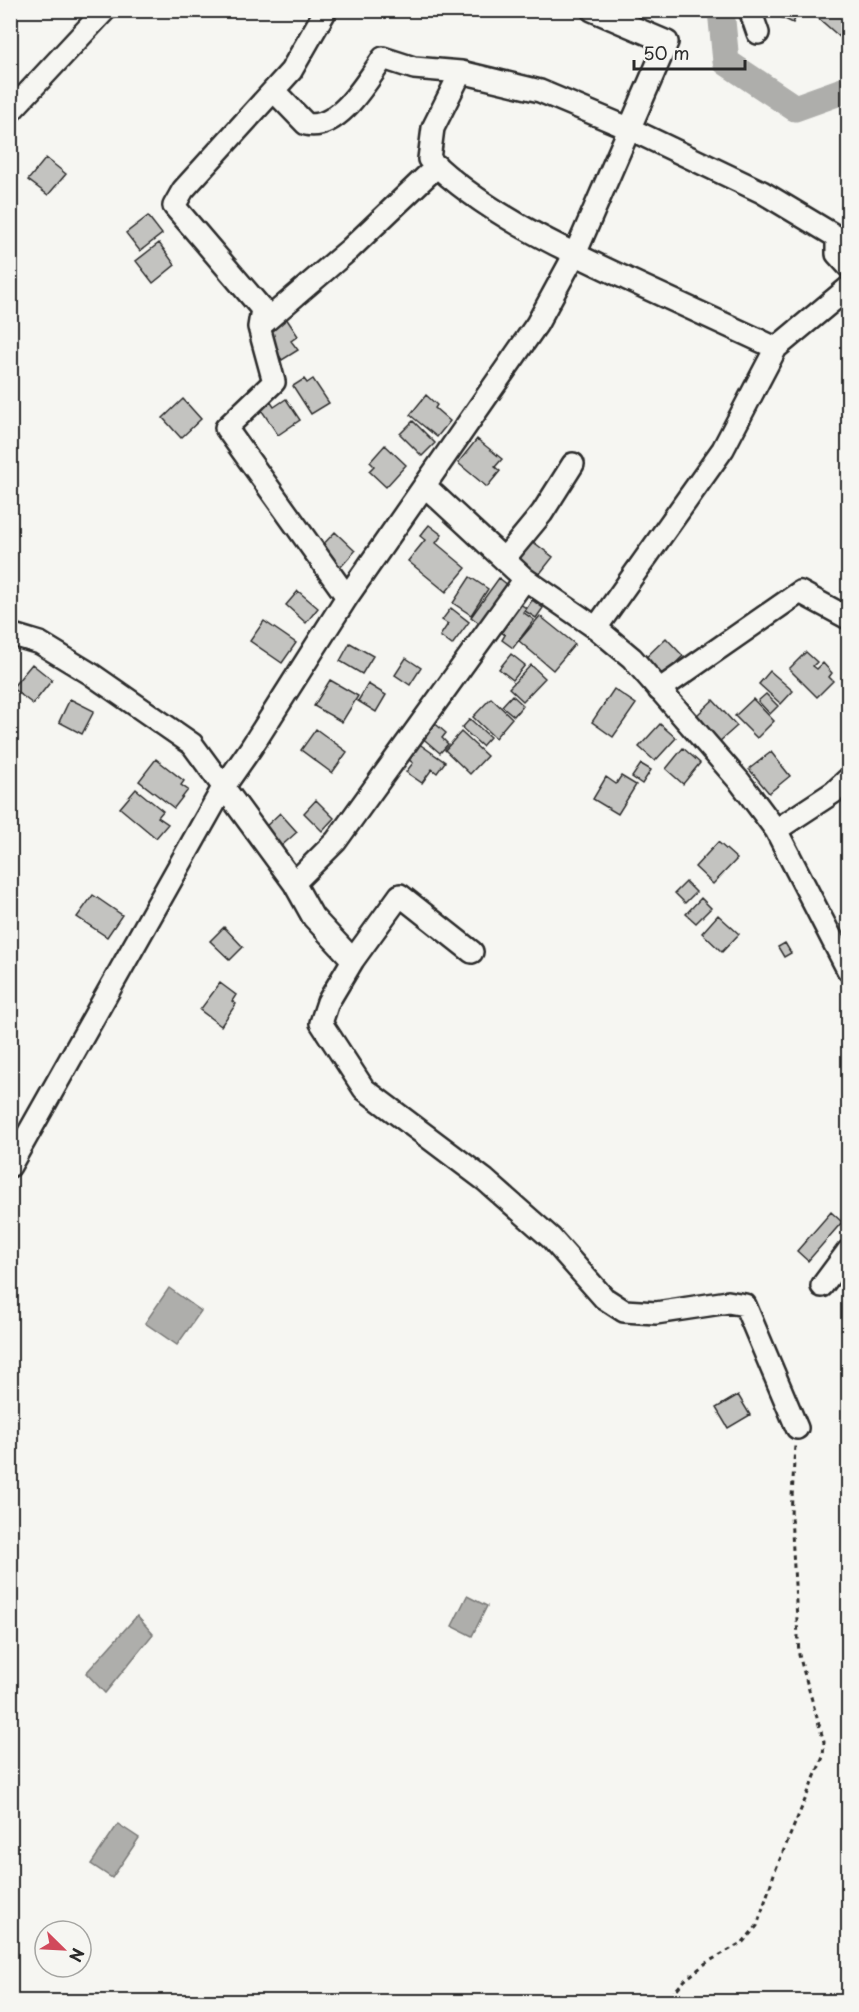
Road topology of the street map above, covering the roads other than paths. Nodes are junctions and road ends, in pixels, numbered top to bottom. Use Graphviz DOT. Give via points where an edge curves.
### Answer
graph roads {
  1 [pos="105,10"];
  2 [pos="326,10"];
  3 [pos="592,10"];
  4 [pos="750,10"];
  5 [pos="758,33"];
  6 [pos="461,72"];
  7 [pos="274,91"];
  8 [pos="10,112"];
  9 [pos="628,128"];
  10 [pos="437,166"];
  11 [pos="575,254"];
  12 [pos="849,266"];
  13 [pos="849,288"];
  14 [pos="259,327"];
  15 [pos="777,348"];
  16 [pos="573,464"];
  17 [pos="425,486"];
  18 [pos="504,559"];
  19 [pos="525,579"];
  20 [pos="347,597"];
  21 [pos="849,618"];
  22 [pos="596,628"];
  23 [pos="10,634"];
  24 [pos="659,690"];
  25 [pos="849,779"];
  26 [pos="223,788"];
  27 [pos="776,830"];
  28 [pos="294,883"];
  29 [pos="472,952"];
  30 [pos="353,960"];
  31 [pos="847,962"];
  32 [pos="10,1166"];
  33 [pos="849,1251"];
  34 [pos="822,1286"];
  35 [pos="796,1428"];
  1 -- 8 [label="street"];
  2 -- 7 [label="street" via="291,71"];
  3 -- 9 [label="street" via="667,42"];
  4 -- 5 [label="street"];
  6 -- 7 [label="street" via="414,68 383,58 340,114 314,126 306,124"];
  6 -- 9 [label="street" via="540,91"];
  6 -- 10 [label="street" via="433,128 429,159"];
  7 -- 14 [label="street" via="183,190 174,206 262,309"];
  9 -- 11 [label="street"];
  9 -- 12 [label="street" via="762,192 837,237 837,254"];
  10 -- 11 [label="street" via="498,213"];
  10 -- 14 [label="street" via="350,249"];
  11 -- 15 [label="street"];
  11 -- 17 [label="street" via="537,324"];
  13 -- 15 [label="street"];
  14 -- 20 [label="street" via="274,382 226,428"];
  15 -- 22 [label="street" via="723,449"];
  16 -- 18 [label="street" via="542,513"];
  17 -- 18 [label="street"];
  17 -- 20 [label="street"];
  18 -- 19 [label="street"];
  19 -- 22 [label="street"];
  19 -- 28 [label="street" via="336,841"];
  20 -- 26 [label="street"];
  21 -- 24 [label="street" via="800,592"];
  22 -- 24 [label="street" via="632,658"];
  23 -- 26 [label="street" via="40,644 91,674 192,744"];
  24 -- 27 [label="street" via="740,782"];
  25 -- 27 [label="street"];
  26 -- 28 [label="street"];
  26 -- 32 [label="street"];
  27 -- 31 [label="street"];
  28 -- 30 [label="street" via="313,917"];
  29 -- 30 [label="street" via="400,895"];
  30 -- 35 [label="street" via="328,1002 321,1023 364,1089 485,1180 551,1238 604,1298 624,1311 656,1313 728,1302 745,1305"];
  33 -- 34 [label="street"];
}
